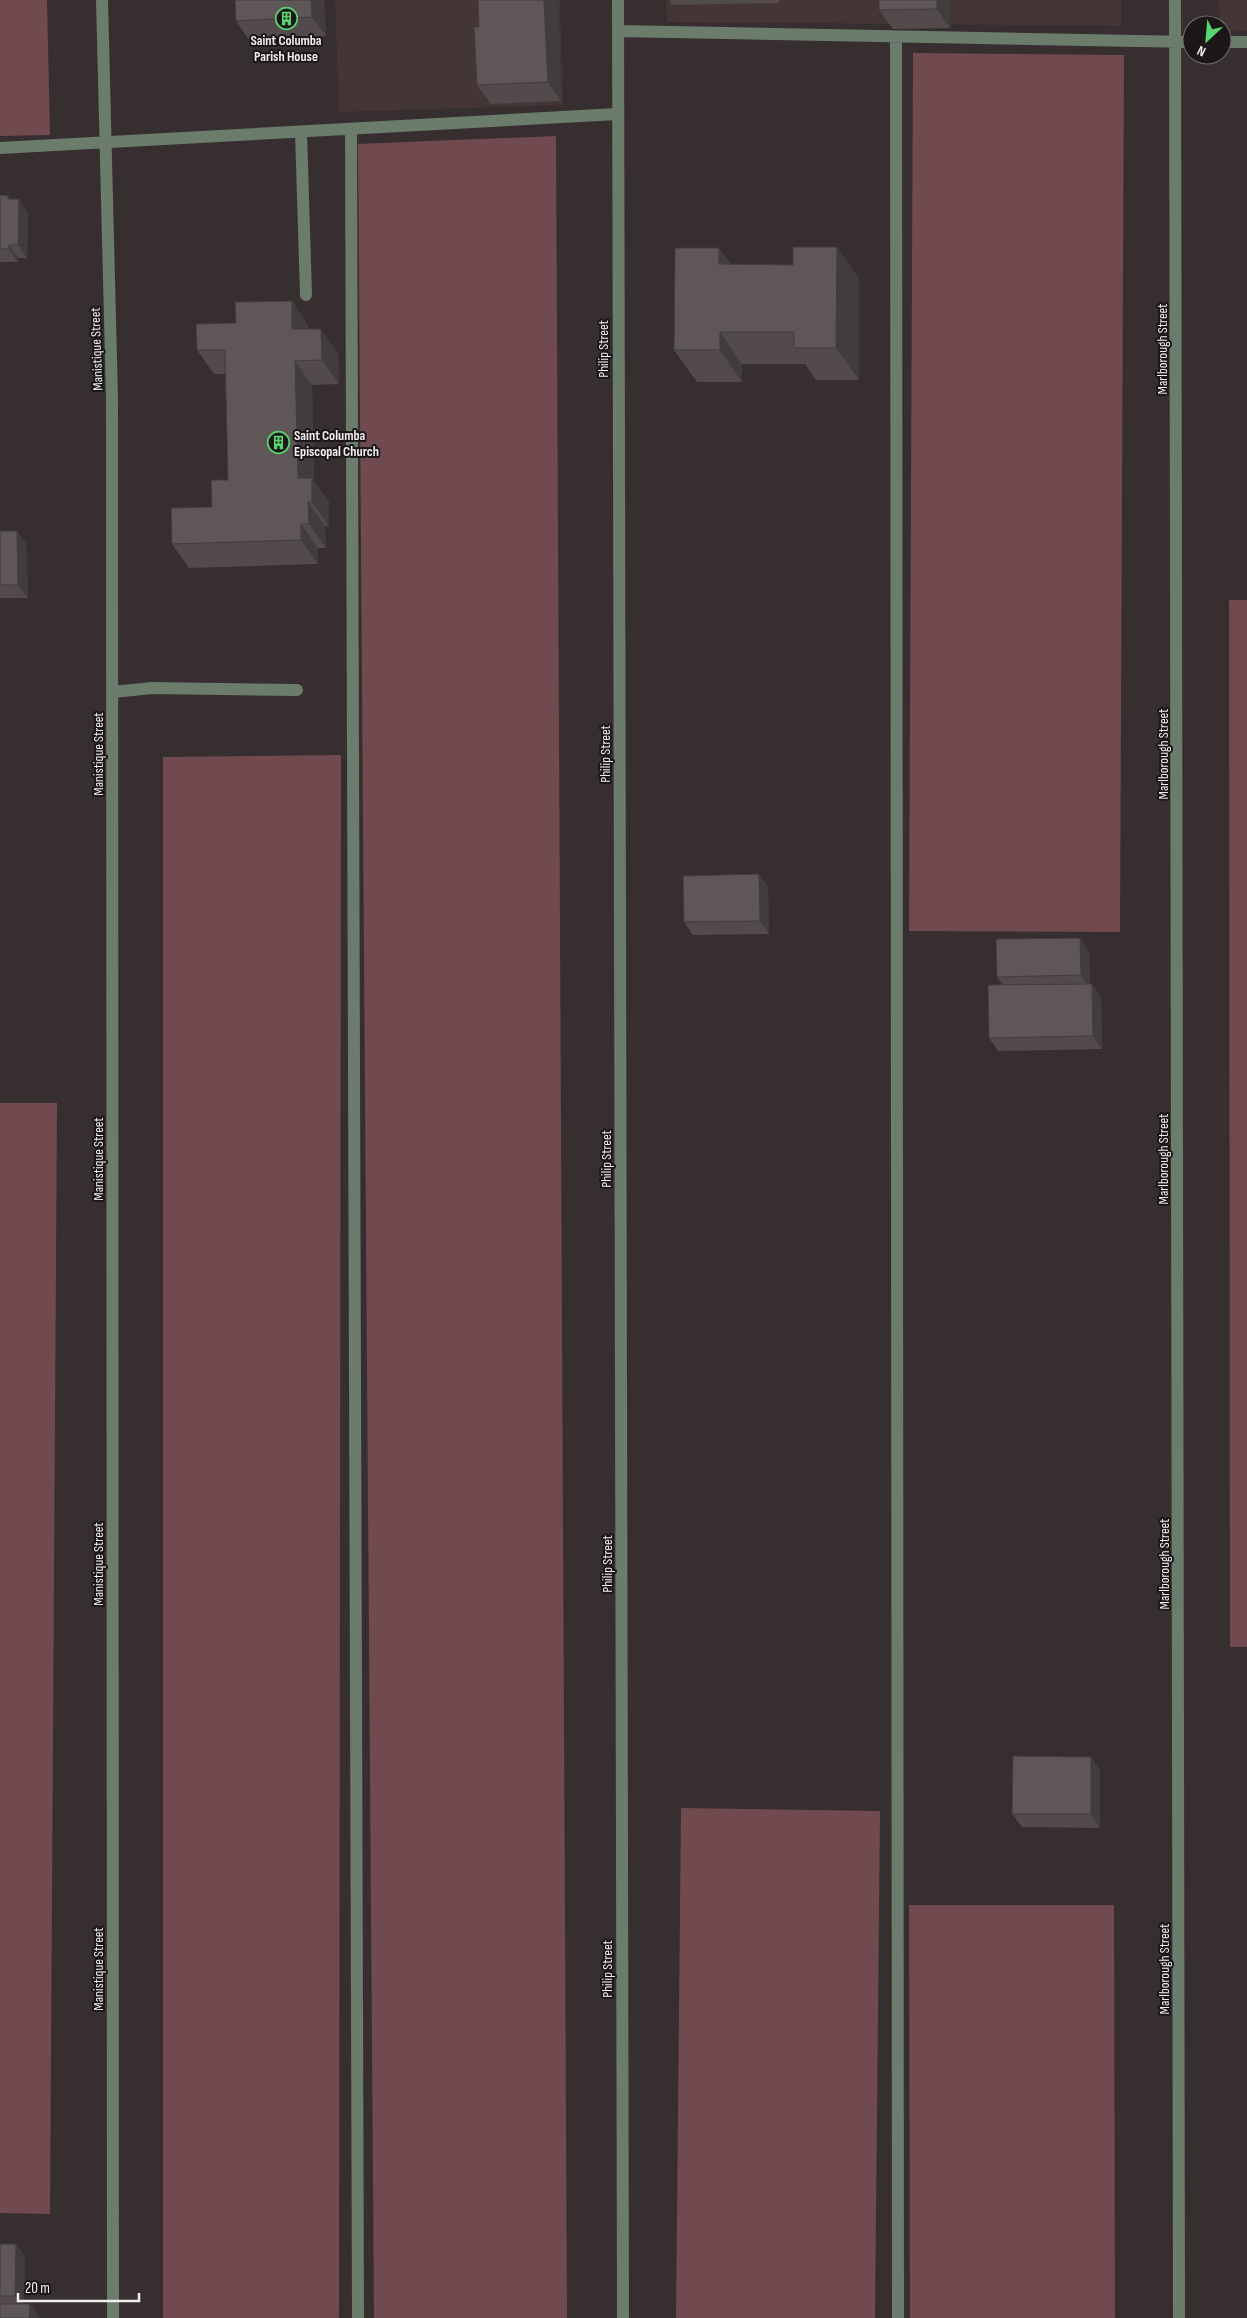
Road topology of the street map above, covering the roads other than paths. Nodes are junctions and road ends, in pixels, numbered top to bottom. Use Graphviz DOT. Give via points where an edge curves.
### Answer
graph roads {
  1 [pos="102,0"];
  2 [pos="618,0"];
  3 [pos="1175,0"];
  4 [pos="618,31"];
  5 [pos="896,37"];
  6 [pos="1175,42"];
  7 [pos="1182,42"];
  8 [pos="1232,42"];
  9 [pos="1247,42"];
  10 [pos="617,114"];
  11 [pos="350,129"];
  12 [pos="301,132"];
  13 [pos="106,143"];
  14 [pos="0,148"];
  15 [pos="306,294"];
  16 [pos="296,690"];
  17 [pos="112,692"];
  18 [pos="114,2318"];
  19 [pos="358,2318"];
  20 [pos="623,2318"];
  21 [pos="898,2318"];
  22 [pos="1179,2318"];
  1 -- 13 [label="street, Manistique Street"];
  2 -- 4 [label="street, Philip Street"];
  3 -- 6 [label="street, Marlborough Street"];
  4 -- 5 [label="street"];
  4 -- 10 [label="street, Philip Street"];
  5 -- 6 [label="street"];
  5 -- 21 [label="street"];
  6 -- 7 [label="street"];
  6 -- 22 [label="street, Marlborough Street"];
  8 -- 9 [label="street"];
  10 -- 11 [label="street"];
  10 -- 20 [label="street, Philip Street"];
  11 -- 12 [label="street"];
  11 -- 19 [label="street"];
  12 -- 13 [label="street"];
  12 -- 15 [label="street"];
  13 -- 14 [label="street"];
  13 -- 17 [label="street, Manistique Street" via="112,398"];
  16 -- 17 [label="street" via="152,688"];
  17 -- 18 [label="street, Manistique Street"];
}
